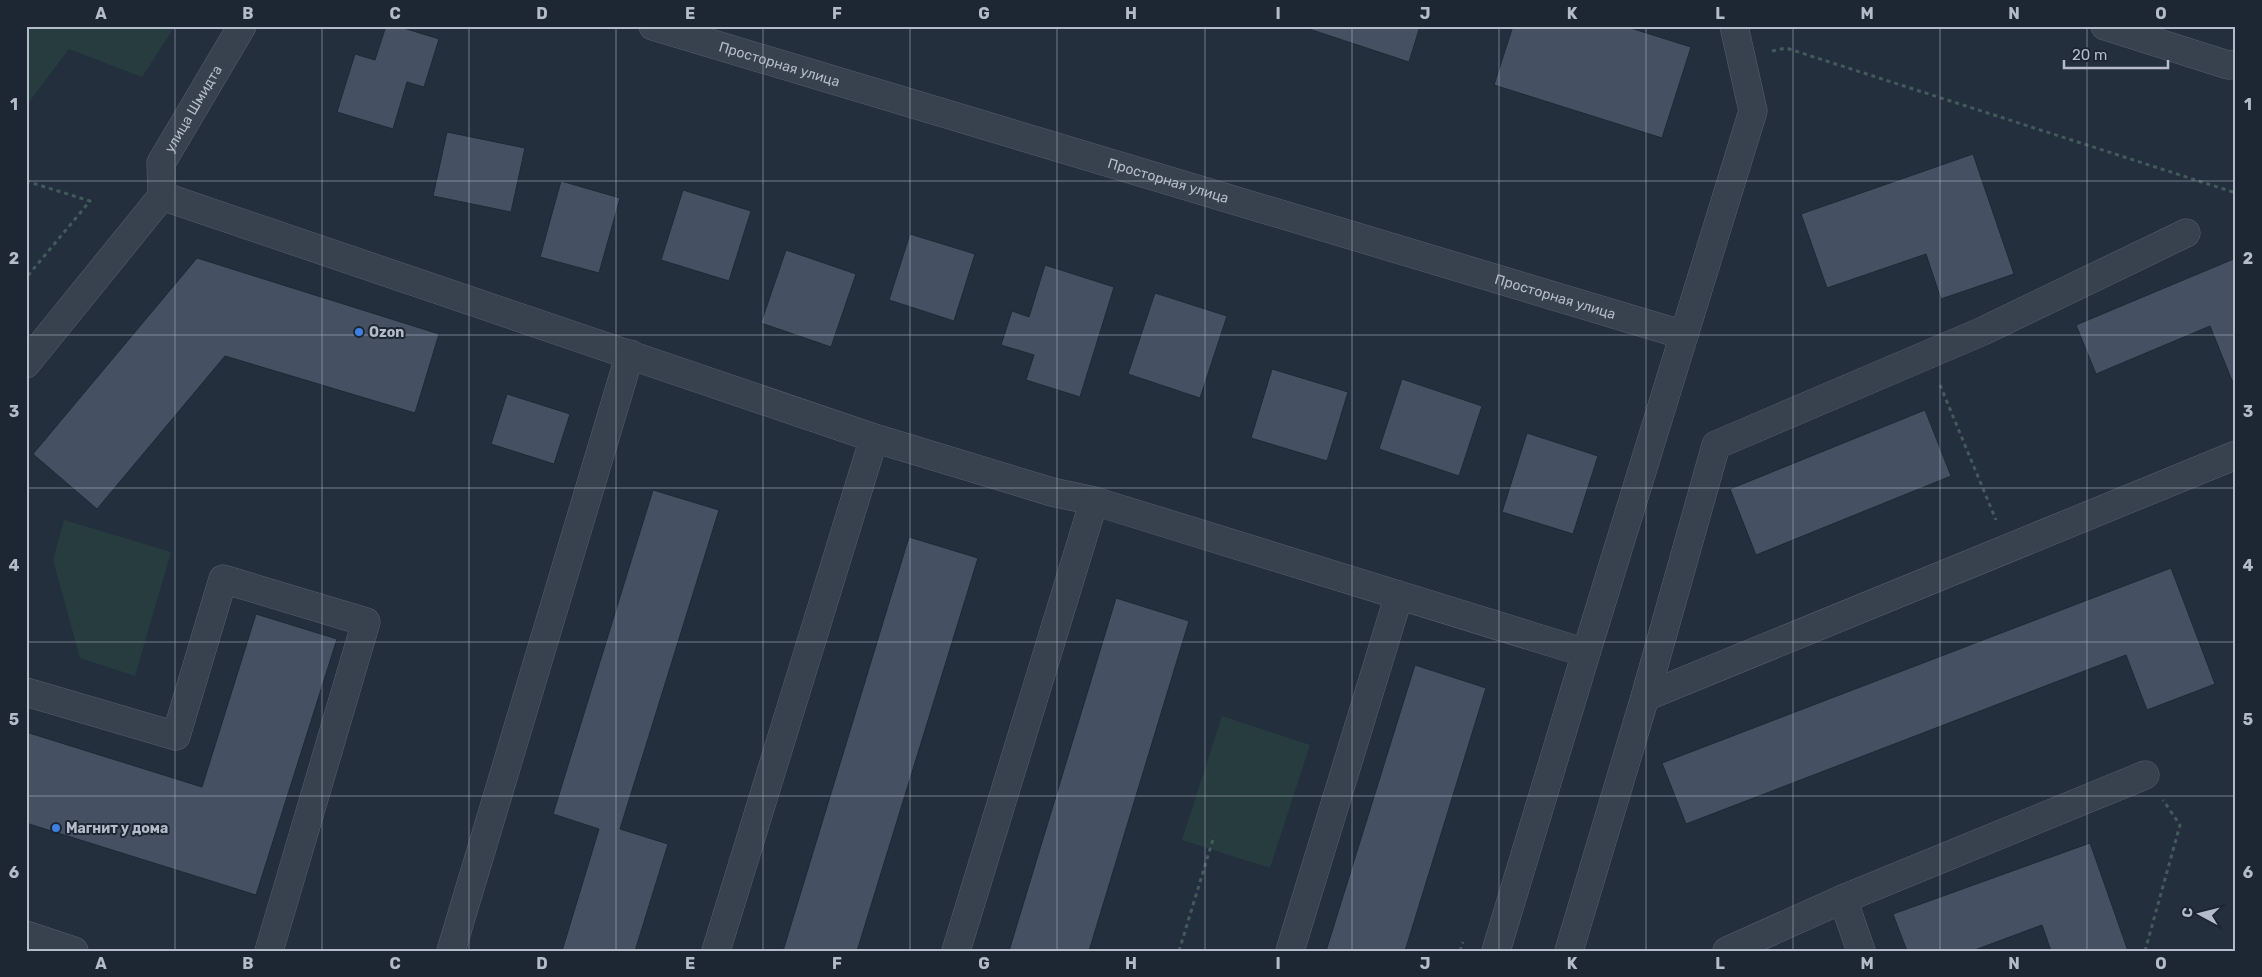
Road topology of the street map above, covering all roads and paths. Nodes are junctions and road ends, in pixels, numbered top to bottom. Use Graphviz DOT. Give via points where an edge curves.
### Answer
graph roads {
  1 [pos="242,26"];
  2 [pos="652,26"];
  3 [pos="1734,26"];
  4 [pos="2105,26"];
  5 [pos="1741,58"];
  6 [pos="2236,64"];
  7 [pos="26,181"];
  8 [pos="2236,193"];
  9 [pos="162,196"];
  10 [pos="2186,233"];
  11 [pos="26,278"];
  12 [pos="1684,335"];
  13 [pos="630,354"];
  14 [pos="1928,355"];
  15 [pos="26,364"];
  16 [pos="874,438"];
  17 [pos="2236,455"];
  18 [pos="1094,501"];
  19 [pos="2008,548"];
  20 [pos="1399,595"];
  21 [pos="1586,653"];
  22 [pos="26,692"];
  23 [pos="1644,697"];
  24 [pos="2145,775"];
  25 [pos="1214,836"];
  26 [pos="1843,899"];
  27 [pos="26,935"];
  28 [pos="74,951"];
  29 [pos="269,951"];
  30 [pos="451,951"];
  31 [pos="716,951"];
  32 [pos="956,951"];
  33 [pos="1179,951"];
  34 [pos="1290,951"];
  35 [pos="1496,951"];
  36 [pos="1569,951"];
  37 [pos="1727,951"];
  38 [pos="1861,951"];
  39 [pos="2145,951"];
  1 -- 9 [label="street, улица Шмидта" via="161,163"];
  2 -- 12 [label="street, Просторная улица"];
  3 -- 5 [label="street"];
  4 -- 6 [label="street" via="2228,65"];
  5 -- 8 [label="path" via="1786,48"];
  5 -- 12 [label="street" via="1753,111"];
  7 -- 11 [label="path" via="90,202"];
  9 -- 13 [label="street"];
  9 -- 15 [label="street"];
  10 -- 14 [label="street"];
  12 -- 21 [label="street"];
  13 -- 16 [label="street"];
  13 -- 30 [label="street"];
  14 -- 19 [label="path"];
  14 -- 23 [label="street" via="1716,445"];
  16 -- 18 [label="street" via="1052,492"];
  16 -- 31 [label="street"];
  17 -- 19 [label="street"];
  18 -- 20 [label="street"];
  18 -- 32 [label="street"];
  19 -- 23 [label="street"];
  20 -- 21 [label="street"];
  20 -- 34 [label="street"];
  21 -- 35 [label="street"];
  22 -- 29 [label="street" via="176,736 223,579 366,622"];
  23 -- 36 [label="street"];
  24 -- 26 [label="street"];
  24 -- 39 [label="path" via="2180,825"];
  25 -- 33 [label="path"];
  26 -- 37 [label="street"];
  26 -- 38 [label="street"];
  27 -- 28 [label="street"];
}
